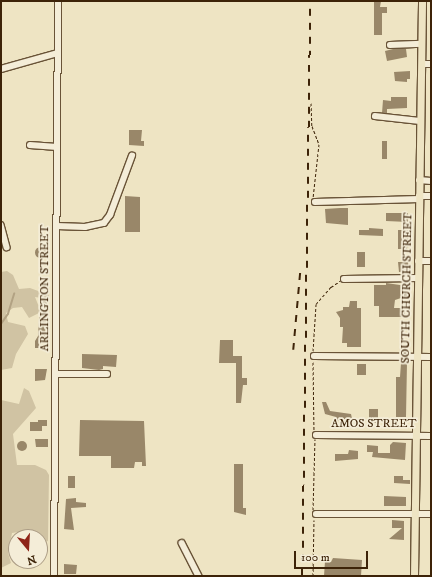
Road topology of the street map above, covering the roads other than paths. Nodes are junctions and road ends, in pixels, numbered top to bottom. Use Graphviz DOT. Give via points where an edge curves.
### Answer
graph roads {
  1 [pos="58,1"];
  2 [pos="422,1"];
  3 [pos="422,44"];
  4 [pos="390,45"];
  5 [pos="58,53"];
  6 [pos="422,64"];
  7 [pos="431,64"];
  8 [pos="1,70"];
  9 [pos="375,116"];
  10 [pos="420,121"];
  11 [pos="30,145"];
  12 [pos="57,147"];
  13 [pos="132,156"];
  14 [pos="419,180"];
  15 [pos="431,181"];
  16 [pos="431,196"];
  17 [pos="419,198"];
  18 [pos="315,202"];
  19 [pos="1,225"];
  20 [pos="57,226"];
  21 [pos="7,247"];
  22 [pos="418,261"];
  23 [pos="431,261"];
  24 [pos="417,278"];
  25 [pos="344,279"];
  26 [pos="314,356"];
  27 [pos="417,357"];
  28 [pos="431,358"];
  29 [pos="56,374"];
  30 [pos="107,374"];
  31 [pos="316,435"];
  32 [pos="416,435"];
  33 [pos="431,436"];
  34 [pos="316,514"];
  35 [pos="415,514"];
  36 [pos="431,514"];
  37 [pos="182,543"];
  38 [pos="54,576"];
  39 [pos="199,576"];
  40 [pos="414,576"];
  1 -- 5 [label="street, ARLINGTON STREET"];
  2 -- 3 [label="main road, SOUTH CHURCH STREET"];
  3 -- 4 [label="street"];
  3 -- 6 [label="main road, SOUTH CHURCH STREET"];
  5 -- 8 [label="street"];
  5 -- 12 [label="street, ARLINGTON STREET"];
  6 -- 7 [label="street"];
  6 -- 10 [label="main road, SOUTH CHURCH STREET"];
  9 -- 10 [label="street"];
  10 -- 14 [label="main road, SOUTH CHURCH STREET"];
  11 -- 12 [label="street"];
  12 -- 20 [label="street, ARLINGTON STREET"];
  13 -- 20 [label="street" via="110,215 104,223 85,227"];
  14 -- 15 [label="street"];
  14 -- 17 [label="main road, SOUTH CHURCH STREET"];
  16 -- 17 [label="street"];
  17 -- 18 [label="street"];
  17 -- 22 [label="main road, SOUTH CHURCH STREET"];
  19 -- 21 [label="street"];
  20 -- 29 [label="street, ARLINGTON STREET"];
  22 -- 23 [label="street"];
  22 -- 24 [label="main road, SOUTH CHURCH STREET"];
  24 -- 25 [label="street"];
  24 -- 27 [label="main road, SOUTH CHURCH STREET"];
  26 -- 27 [label="street"];
  27 -- 28 [label="street"];
  27 -- 32 [label="main road, SOUTH CHURCH STREET"];
  29 -- 30 [label="street"];
  29 -- 38 [label="street, ARLINGTON STREET"];
  31 -- 32 [label="street, AMOS STREET"];
  32 -- 33 [label="street, AMOS STREET"];
  32 -- 35 [label="main road, SOUTH CHURCH STREET"];
  34 -- 35 [label="street"];
  35 -- 36 [label="street"];
  35 -- 40 [label="main road, SOUTH CHURCH STREET"];
  37 -- 39 [label="street"];
}
